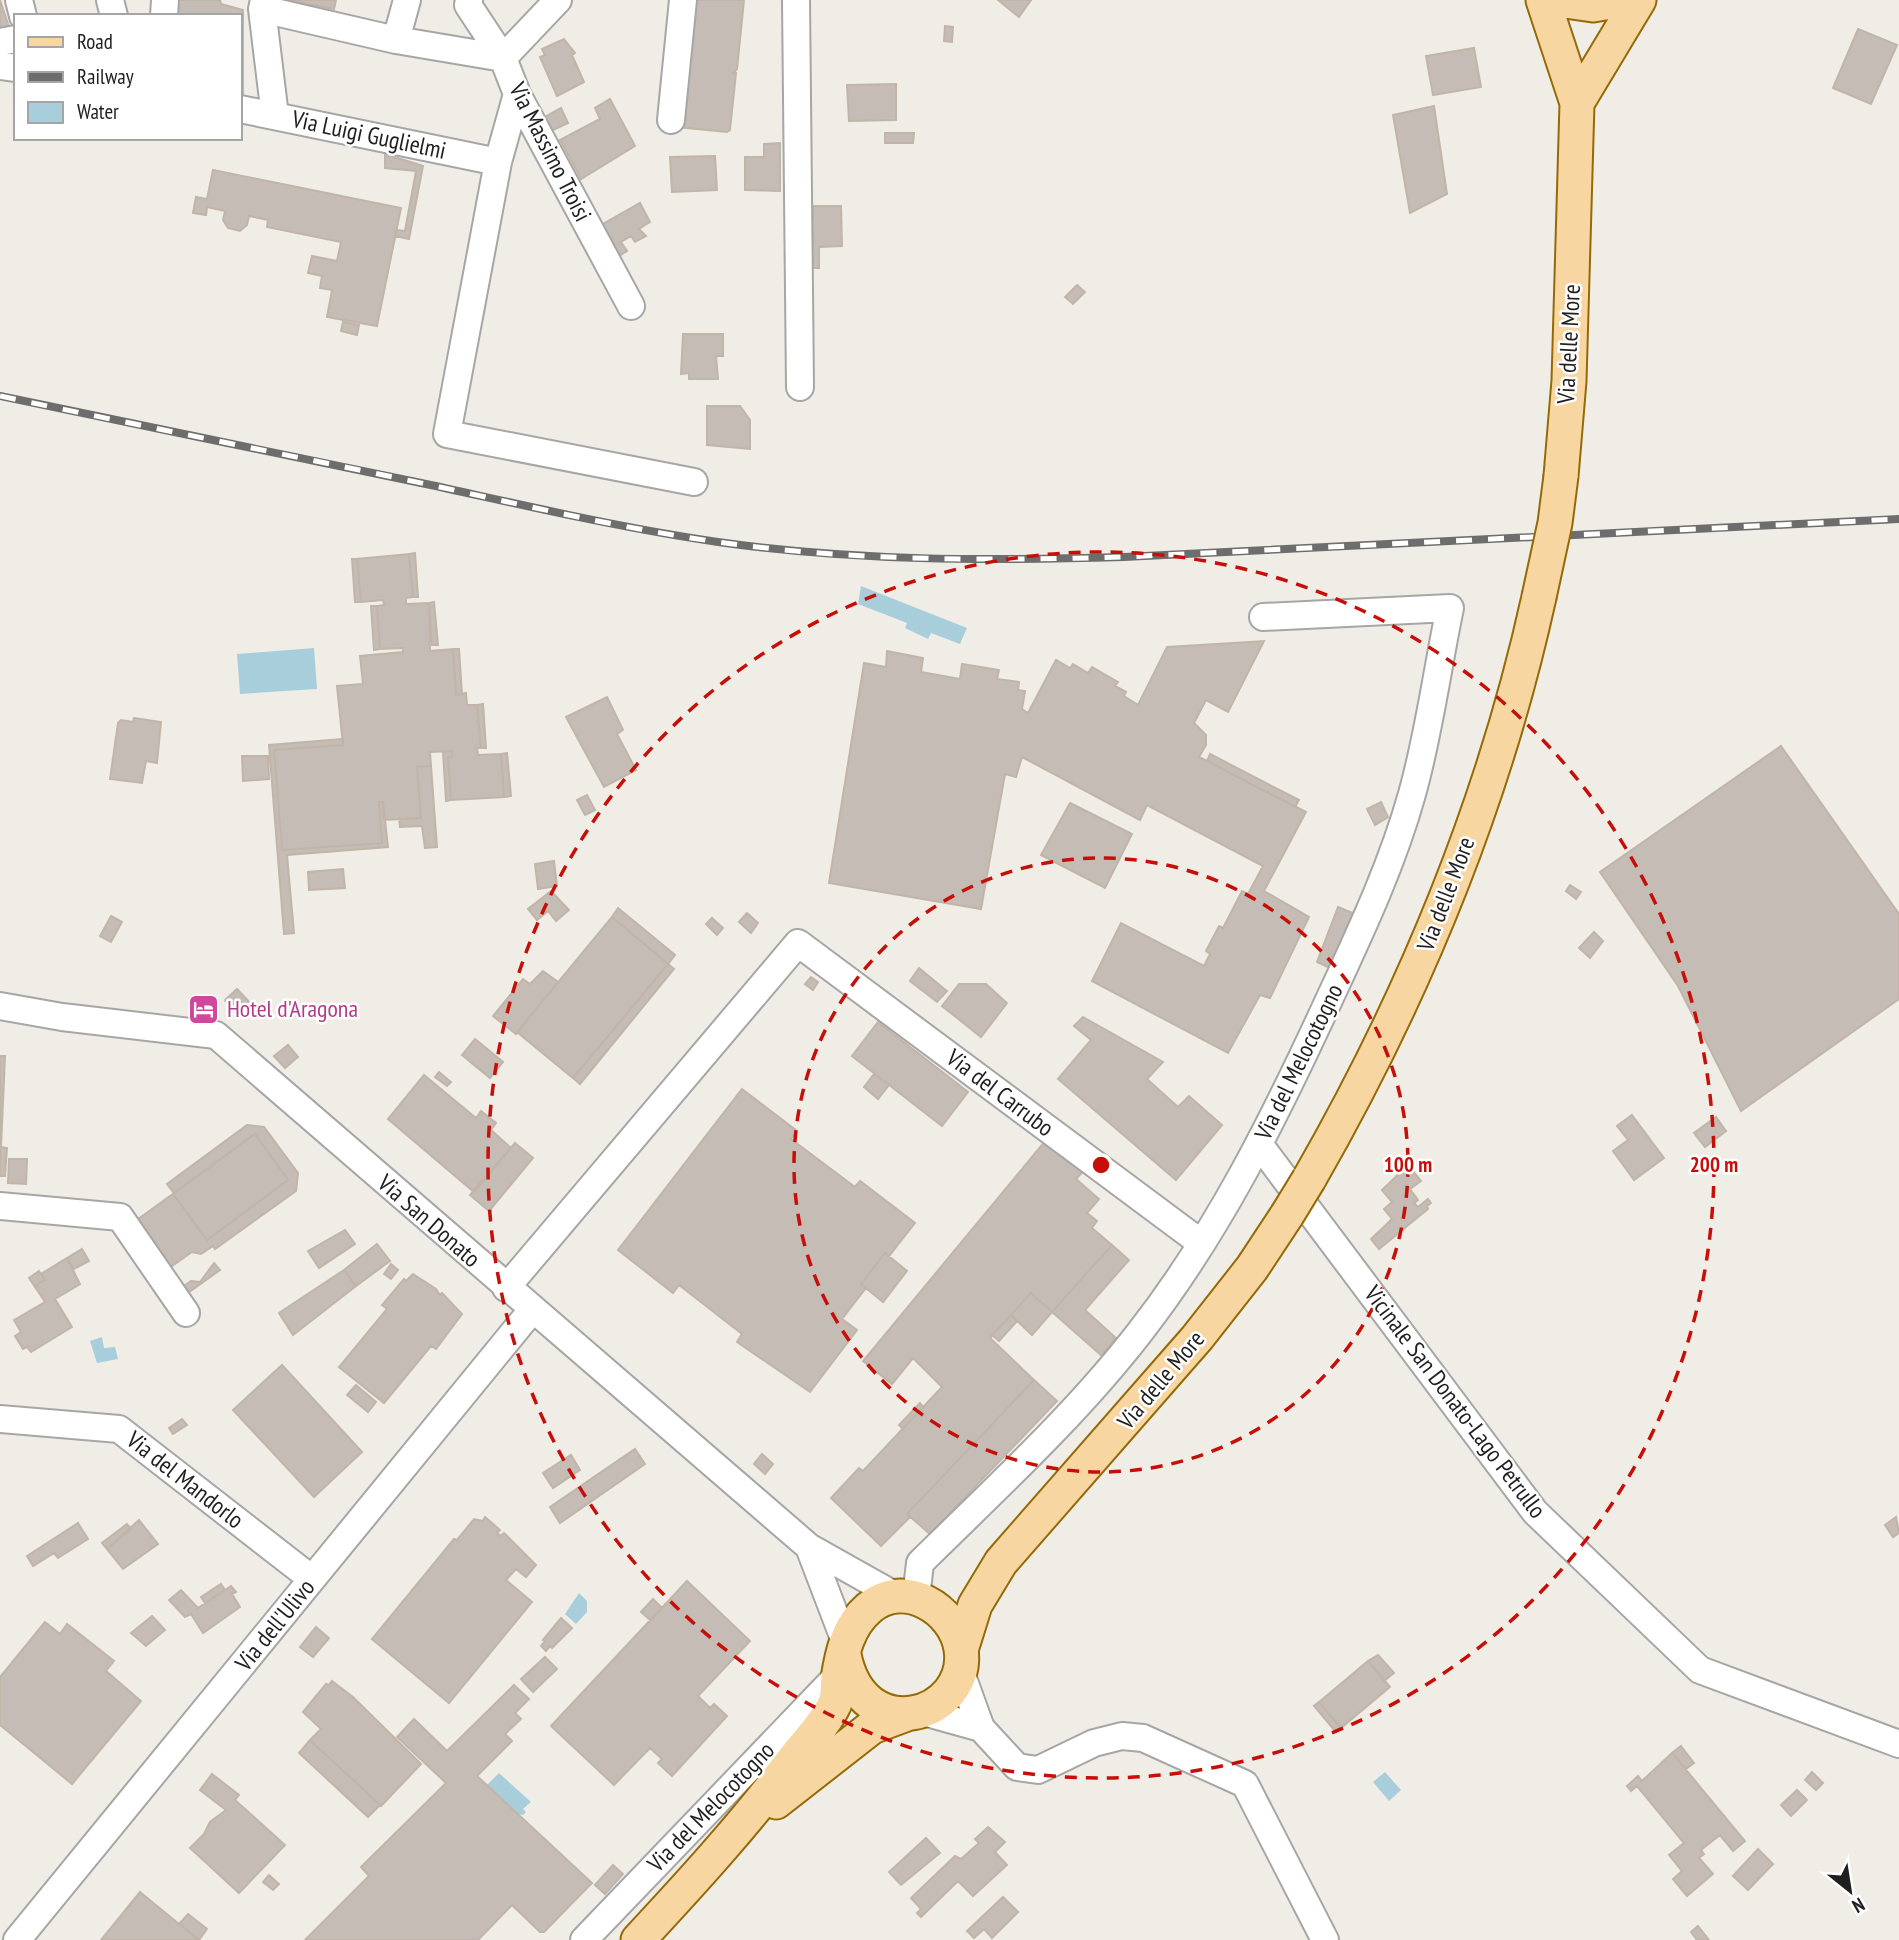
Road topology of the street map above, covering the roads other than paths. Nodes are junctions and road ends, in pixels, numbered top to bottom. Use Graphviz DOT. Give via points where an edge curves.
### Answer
graph roads {
  1 [pos="407,0"];
  2 [pos="469,0"];
  3 [pos="558,0"];
  4 [pos="683,0"];
  5 [pos="796,0"];
  6 [pos="1543,0"];
  7 [pos="1558,0"];
  8 [pos="1622,0"];
  9 [pos="1639,0"];
  10 [pos="263,4"];
  11 [pos="396,40"];
  12 [pos="503,58"];
  13 [pos="517,94"];
  14 [pos="1577,103"];
  15 [pos="242,109"];
  16 [pos="275,116"];
  17 [pos="671,120"];
  18 [pos="498,162"];
  19 [pos="631,306"];
  20 [pos="800,387"];
  21 [pos="694,482"];
  22 [pos="1263,617"];
  23 [pos="0,1006"];
  24 [pos="1259,1144"];
  25 [pos="0,1206"];
  26 [pos="1201,1243"];
  27 [pos="506,1288"];
  28 [pos="532,1310"];
  29 [pos="186,1313"];
  30 [pos="0,1419"];
  31 [pos="809,1547"];
  32 [pos="1001,1562"];
  33 [pos="312,1579"];
  34 [pos="915,1600"];
  35 [pos="843,1658"];
  36 [pos="960,1660"];
  37 [pos="913,1713"];
  38 [pos="981,1728"];
  39 [pos="1899,1744"];
  40 [pos="741,1829"];
  41 [pos="17,1940"];
  42 [pos="584,1940"];
  43 [pos="638,1940"];
  44 [pos="1325,1940"];
  1 -- 11 [label="street"];
  2 -- 12 [label="street, Via Massimo Troisi"];
  3 -- 12 [label="street"];
  4 -- 17 [label="street"];
  5 -- 20 [label="street"];
  6 -- 14 [label="main road"];
  7 -- 8 [label="main road" via="1594,5"];
  9 -- 14 [label="main road"];
  10 -- 11 [label="street"];
  10 -- 16 [label="street"];
  11 -- 12 [label="street"];
  12 -- 13 [label="street, Via Massimo Troisi"];
  13 -- 18 [label="street"];
  13 -- 19 [label="street, Via Massimo Troisi"];
  14 -- 32 [label="main road, Via delle More, bridge" via="1569,382 1555,523 1504,733 1434,931 1385,1039 1287,1216 1197,1338"];
  15 -- 16 [label="street, Via Luigi Guglielmi"];
  16 -- 18 [label="street, Via Luigi Guglielmi"];
  18 -- 21 [label="street" via="447,434"];
  22 -- 24 [label="street, Via del Melocotogno" via="1450,608 1407,807 1367,919"];
  23 -- 27 [label="street, Via San Donato" via="216,1035"];
  24 -- 26 [label="street, Via del Melocotogno"];
  24 -- 39 [label="street, Vicinale San Donato-Lago Petrullo" via="1535,1512 1700,1670"];
  25 -- 29 [label="street" via="120,1216"];
  26 -- 27 [label="street, Via del Carrubo" via="799,943"];
  26 -- 34 [label="street, Via del Melocotogno" via="1140,1332 1078,1404 920,1563"];
  27 -- 28 [label="street, Via San Donato"];
  28 -- 31 [label="street, Via San Donato"];
  28 -- 33 [label="street, Via dell'Ulivo"];
  30 -- 33 [label="street, Via del Mandorlo" via="119,1429"];
  31 -- 34 [label="street, Via San Donato"];
  31 -- 35 [label="street"];
  32 -- 34 [label="main road" via="964,1588"];
  32 -- 36 [label="main road" via="975,1605"];
  33 -- 41 [label="street, Via dell'Ulivo"];
  34 -- 35 [label="main road" via="871,1606 851,1627"];
  34 -- 36 [label="main road" via="952,1623"];
  35 -- 37 [label="main road" via="849,1679 862,1698 883,1711"];
  35 -- 40 [label="main road" via="835,1703"];
  35 -- 42 [label="street, Via del Melocotogno"];
  36 -- 37 [label="main road" via="945,1696"];
  36 -- 38 [label="street"];
  37 -- 38 [label="street"];
  37 -- 40 [label="main road" via="872,1727"];
  38 -- 44 [label="street" via="1017,1767 1038,1770 1094,1743 1143,1738 1245,1784"];
  40 -- 43 [label="main road"];
}
